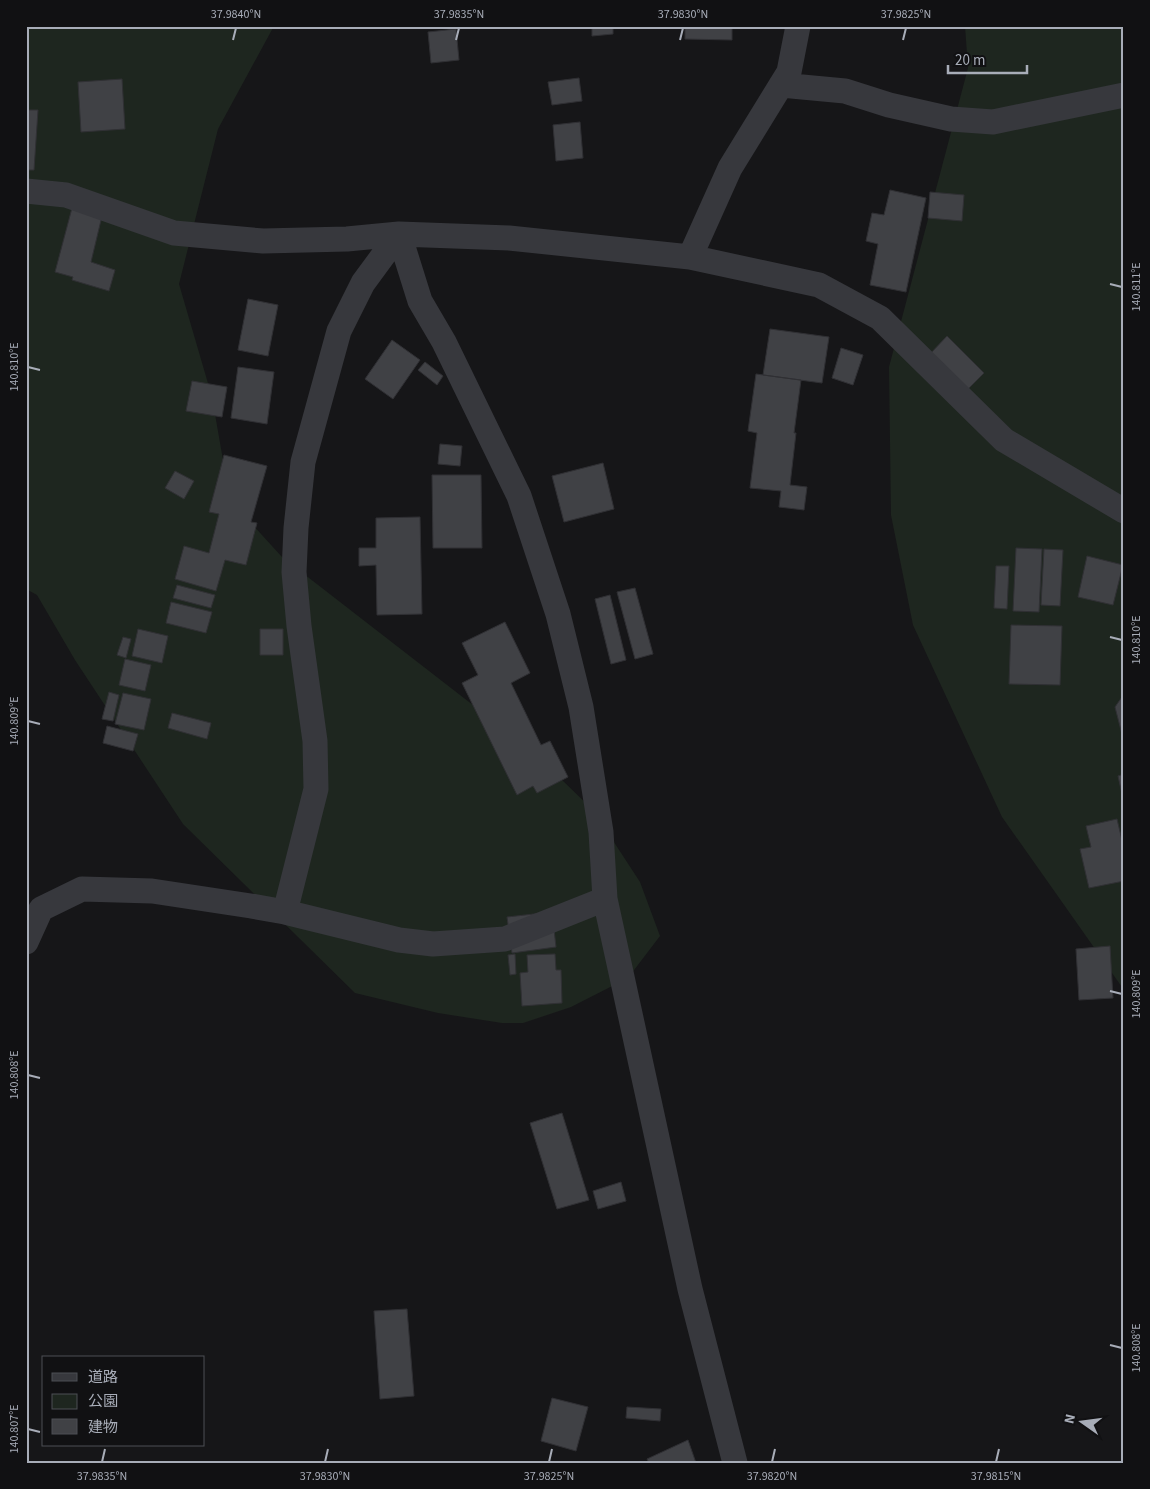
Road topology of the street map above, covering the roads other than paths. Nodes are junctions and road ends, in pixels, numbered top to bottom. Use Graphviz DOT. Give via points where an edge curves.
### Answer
graph roads {
  1 [pos="798,26"];
  2 [pos="781,85"];
  3 [pos="1124,95"];
  4 [pos="26,191"];
  5 [pos="399,234"];
  6 [pos="690,258"];
  7 [pos="1124,511"];
  8 [pos="605,899"];
  9 [pos="285,912"];
  10 [pos="26,942"];
  11 [pos="735,1463"];
  1 -- 2 [label="street" via="789,72"];
  2 -- 3 [label="street" via="845,90 951,120 993,122"];
  2 -- 6 [label="street" via="730,168"];
  4 -- 5 [label="street" via="66,195 174,232 263,241"];
  5 -- 6 [label="street" via="509,238"];
  5 -- 8 [label="street" via="420,301 444,342 518,496 558,614 581,707 601,832"];
  5 -- 9 [label="street" via="363,283 339,331 304,462 294,572 315,740 316,789"];
  6 -- 7 [label="street" via="819,285 880,318 1004,440"];
  8 -- 9 [label="street" via="505,939 433,944 399,940"];
  8 -- 11 [label="street" via="690,1289"];
  9 -- 10 [label="street" via="152,891 82,889 41,909"];
}
